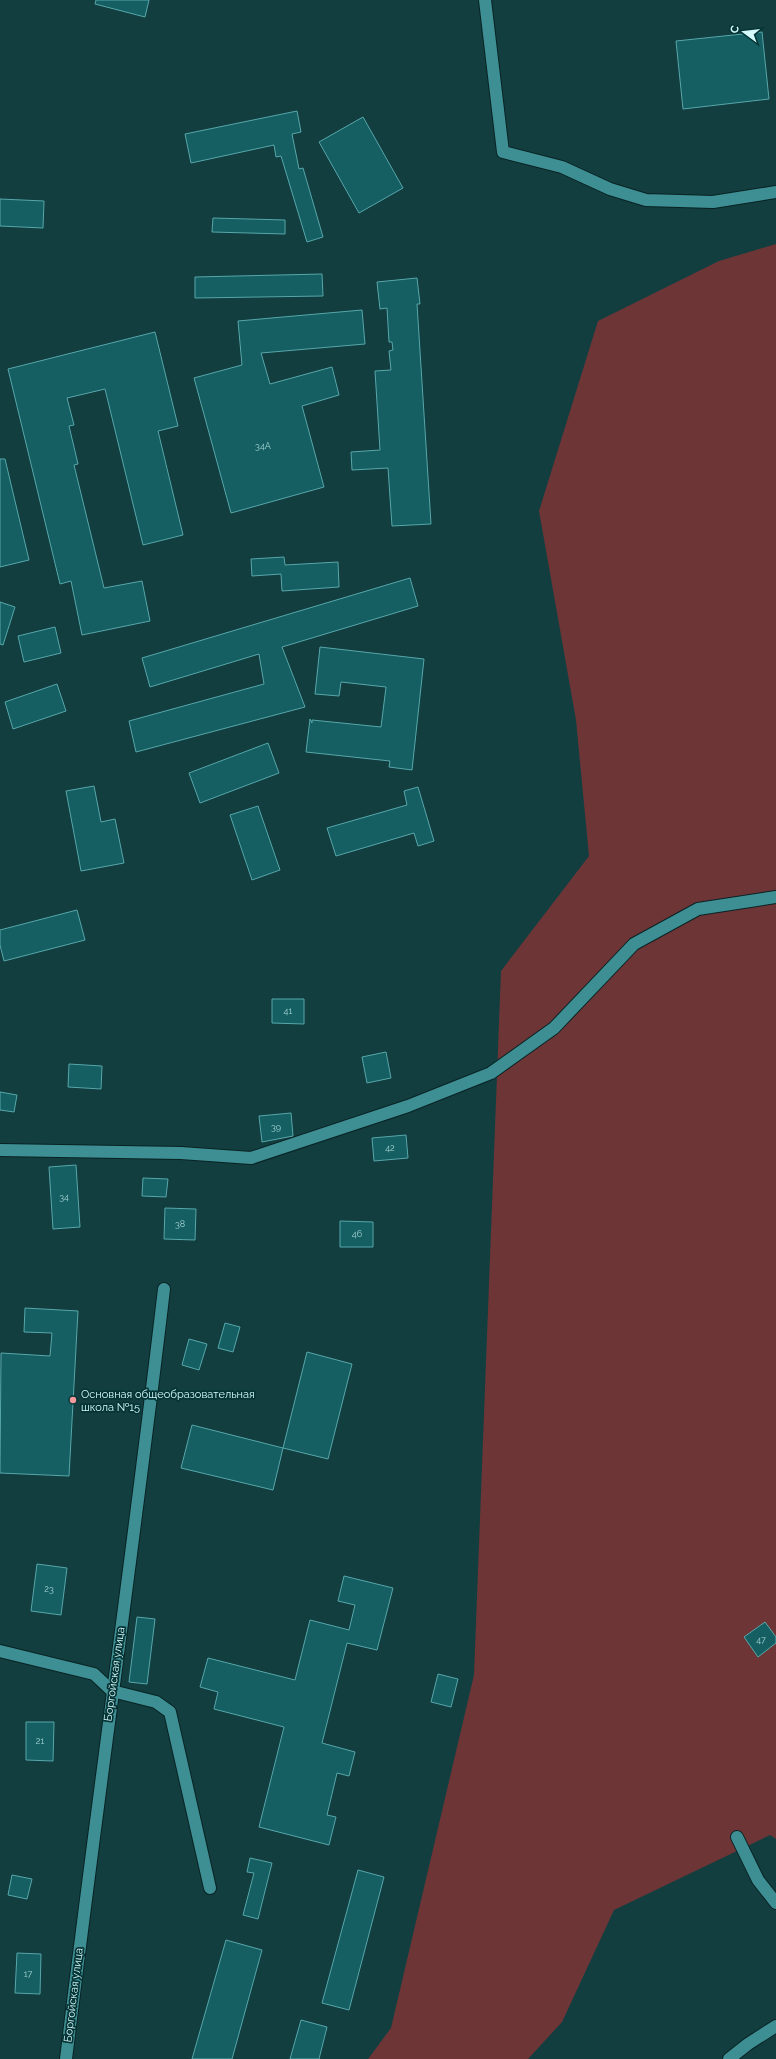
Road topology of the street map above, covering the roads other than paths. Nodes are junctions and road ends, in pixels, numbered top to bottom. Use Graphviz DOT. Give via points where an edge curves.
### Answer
graph roads {
  1 [pos="485,0"];
  2 [pos="775,193"];
  3 [pos="776,897"];
  4 [pos="0,1150"];
  5 [pos="164,1289"];
  6 [pos="0,1651"];
  7 [pos="112,1691"];
  8 [pos="737,1837"];
  9 [pos="210,1888"];
  10 [pos="776,1903"];
  11 [pos="776,2026"];
  12 [pos="66,2059"];
  13 [pos="730,2059"];
  1 -- 2 [label="street" via="503,152 562,167 610,189 646,200 713,202"];
  3 -- 4 [label="street" via="698,909 634,944 554,1028 491,1073 408,1106 251,1158 181,1153"];
  5 -- 7 [label="street, Боргойская улица" via="143,1469"];
  6 -- 7 [label="street" via="94,1674"];
  7 -- 9 [label="street" via="156,1702 170,1712"];
  7 -- 12 [label="street, Боргойская улица"];
  8 -- 10 [label="street" via="758,1880"];
  11 -- 13 [label="street"];
}
